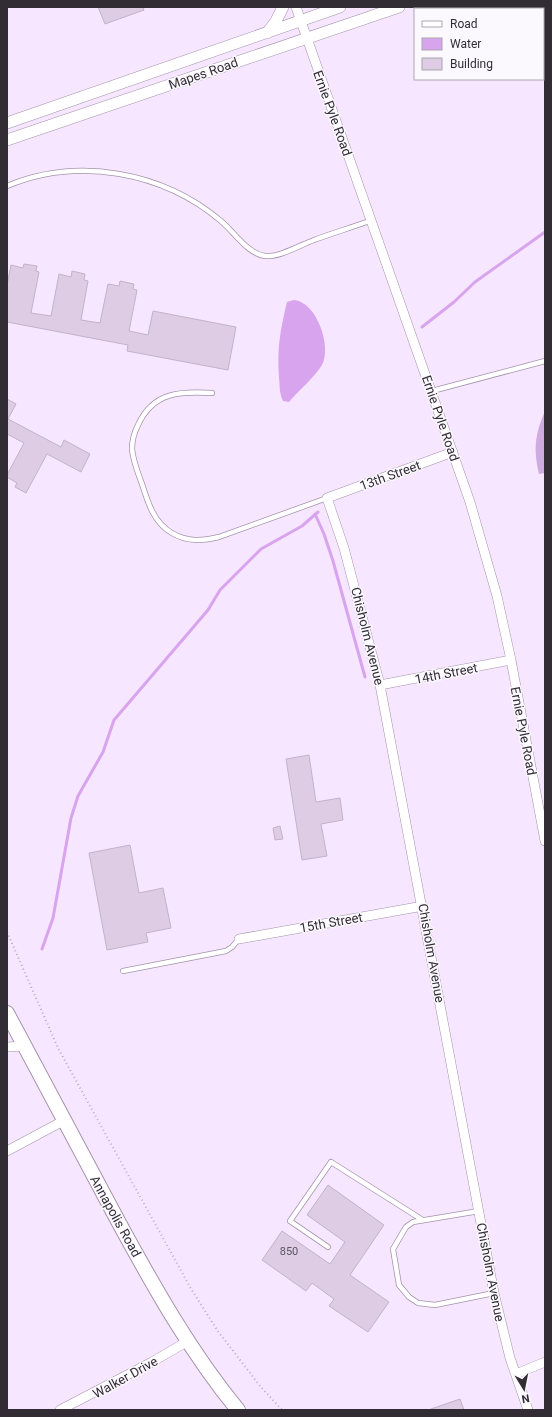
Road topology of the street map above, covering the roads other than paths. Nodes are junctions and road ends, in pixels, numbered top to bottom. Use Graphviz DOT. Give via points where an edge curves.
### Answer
graph roads {
  1 [pos="283,7"];
  2 [pos="296,7"];
  3 [pos="340,7"];
  4 [pos="399,7"];
  5 [pos="300,22"];
  6 [pos="267,33"];
  7 [pos="305,38"];
  8 [pos="7,123"];
  9 [pos="7,140"];
  10 [pos="7,186"];
  11 [pos="372,220"];
  12 [pos="545,362"];
  13 [pos="432,391"];
  14 [pos="212,393"];
  15 [pos="453,452"];
  16 [pos="327,498"];
  17 [pos="511,660"];
  18 [pos="380,685"];
  19 [pos="545,841"];
  20 [pos="423,906"];
  21 [pos="239,939"];
  22 [pos="123,971"];
  23 [pos="7,1013"];
  24 [pos="24,1046"];
  25 [pos="7,1047"];
  26 [pos="63,1121"];
  27 [pos="7,1151"];
  28 [pos="479,1211"];
  29 [pos="420,1219"];
  30 [pos="328,1247"];
  31 [pos="494,1293"];
  32 [pos="188,1341"];
  33 [pos="545,1362"];
  34 [pos="516,1374"];
  35 [pos="60,1410"];
  36 [pos="238,1410"];
  37 [pos="528,1410"];
  1 -- 6 [label="street"];
  2 -- 5 [label="street, Ernie Pyle Road"];
  3 -- 5 [label="street, Mapes Road"];
  4 -- 7 [label="street, Mapes Road"];
  5 -- 6 [label="street, Mapes Road"];
  5 -- 7 [label="street, Ernie Pyle Road"];
  6 -- 8 [label="street, Mapes Road"];
  7 -- 9 [label="street, Mapes Road"];
  7 -- 11 [label="street, Ernie Pyle Road"];
  10 -- 11 [label="lane" via="43,175 70,171 105,172 144,179 196,202 222,221 254,252 266,256"];
  11 -- 13 [label="street, Ernie Pyle Road"];
  12 -- 13 [label="lane"];
  13 -- 15 [label="street, Ernie Pyle Road"];
  14 -- 16 [label="lane" via="183,392 154,402 143,414 132,440 132,450 148,503 161,525 182,538 203,541"];
  15 -- 16 [label="street, 13th Street"];
  15 -- 17 [label="street, Ernie Pyle Road" via="487,561"];
  16 -- 18 [label="street, Chisholm Avenue" via="346,555"];
  17 -- 18 [label="street, 14th Street"];
  17 -- 19 [label="street, Ernie Pyle Road"];
  18 -- 20 [label="street, Chisholm Avenue"];
  20 -- 21 [label="street, 15th Street"];
  20 -- 28 [label="street, Chisholm Avenue"];
  21 -- 22 [label="lane" via="226,951"];
  23 -- 24 [label="main road, Annapolis Road"];
  24 -- 25 [label="street"];
  24 -- 26 [label="main road, Annapolis Road"];
  26 -- 27 [label="street"];
  26 -- 32 [label="main road, Annapolis Road"];
  28 -- 29 [label="lane"];
  28 -- 31 [label="street, Chisholm Avenue"];
  29 -- 30 [label="lane" via="331,1162 290,1221"];
  29 -- 31 [label="lane" via="406,1227 393,1249 401,1290 418,1303 435,1305"];
  31 -- 34 [label="street, Chisholm Avenue"];
  32 -- 35 [label="street, Walker Drive"];
  32 -- 36 [label="main road, Annapolis Road" via="213,1379"];
  33 -- 34 [label="street"];
  34 -- 37 [label="street, Chisholm Avenue"];
}
